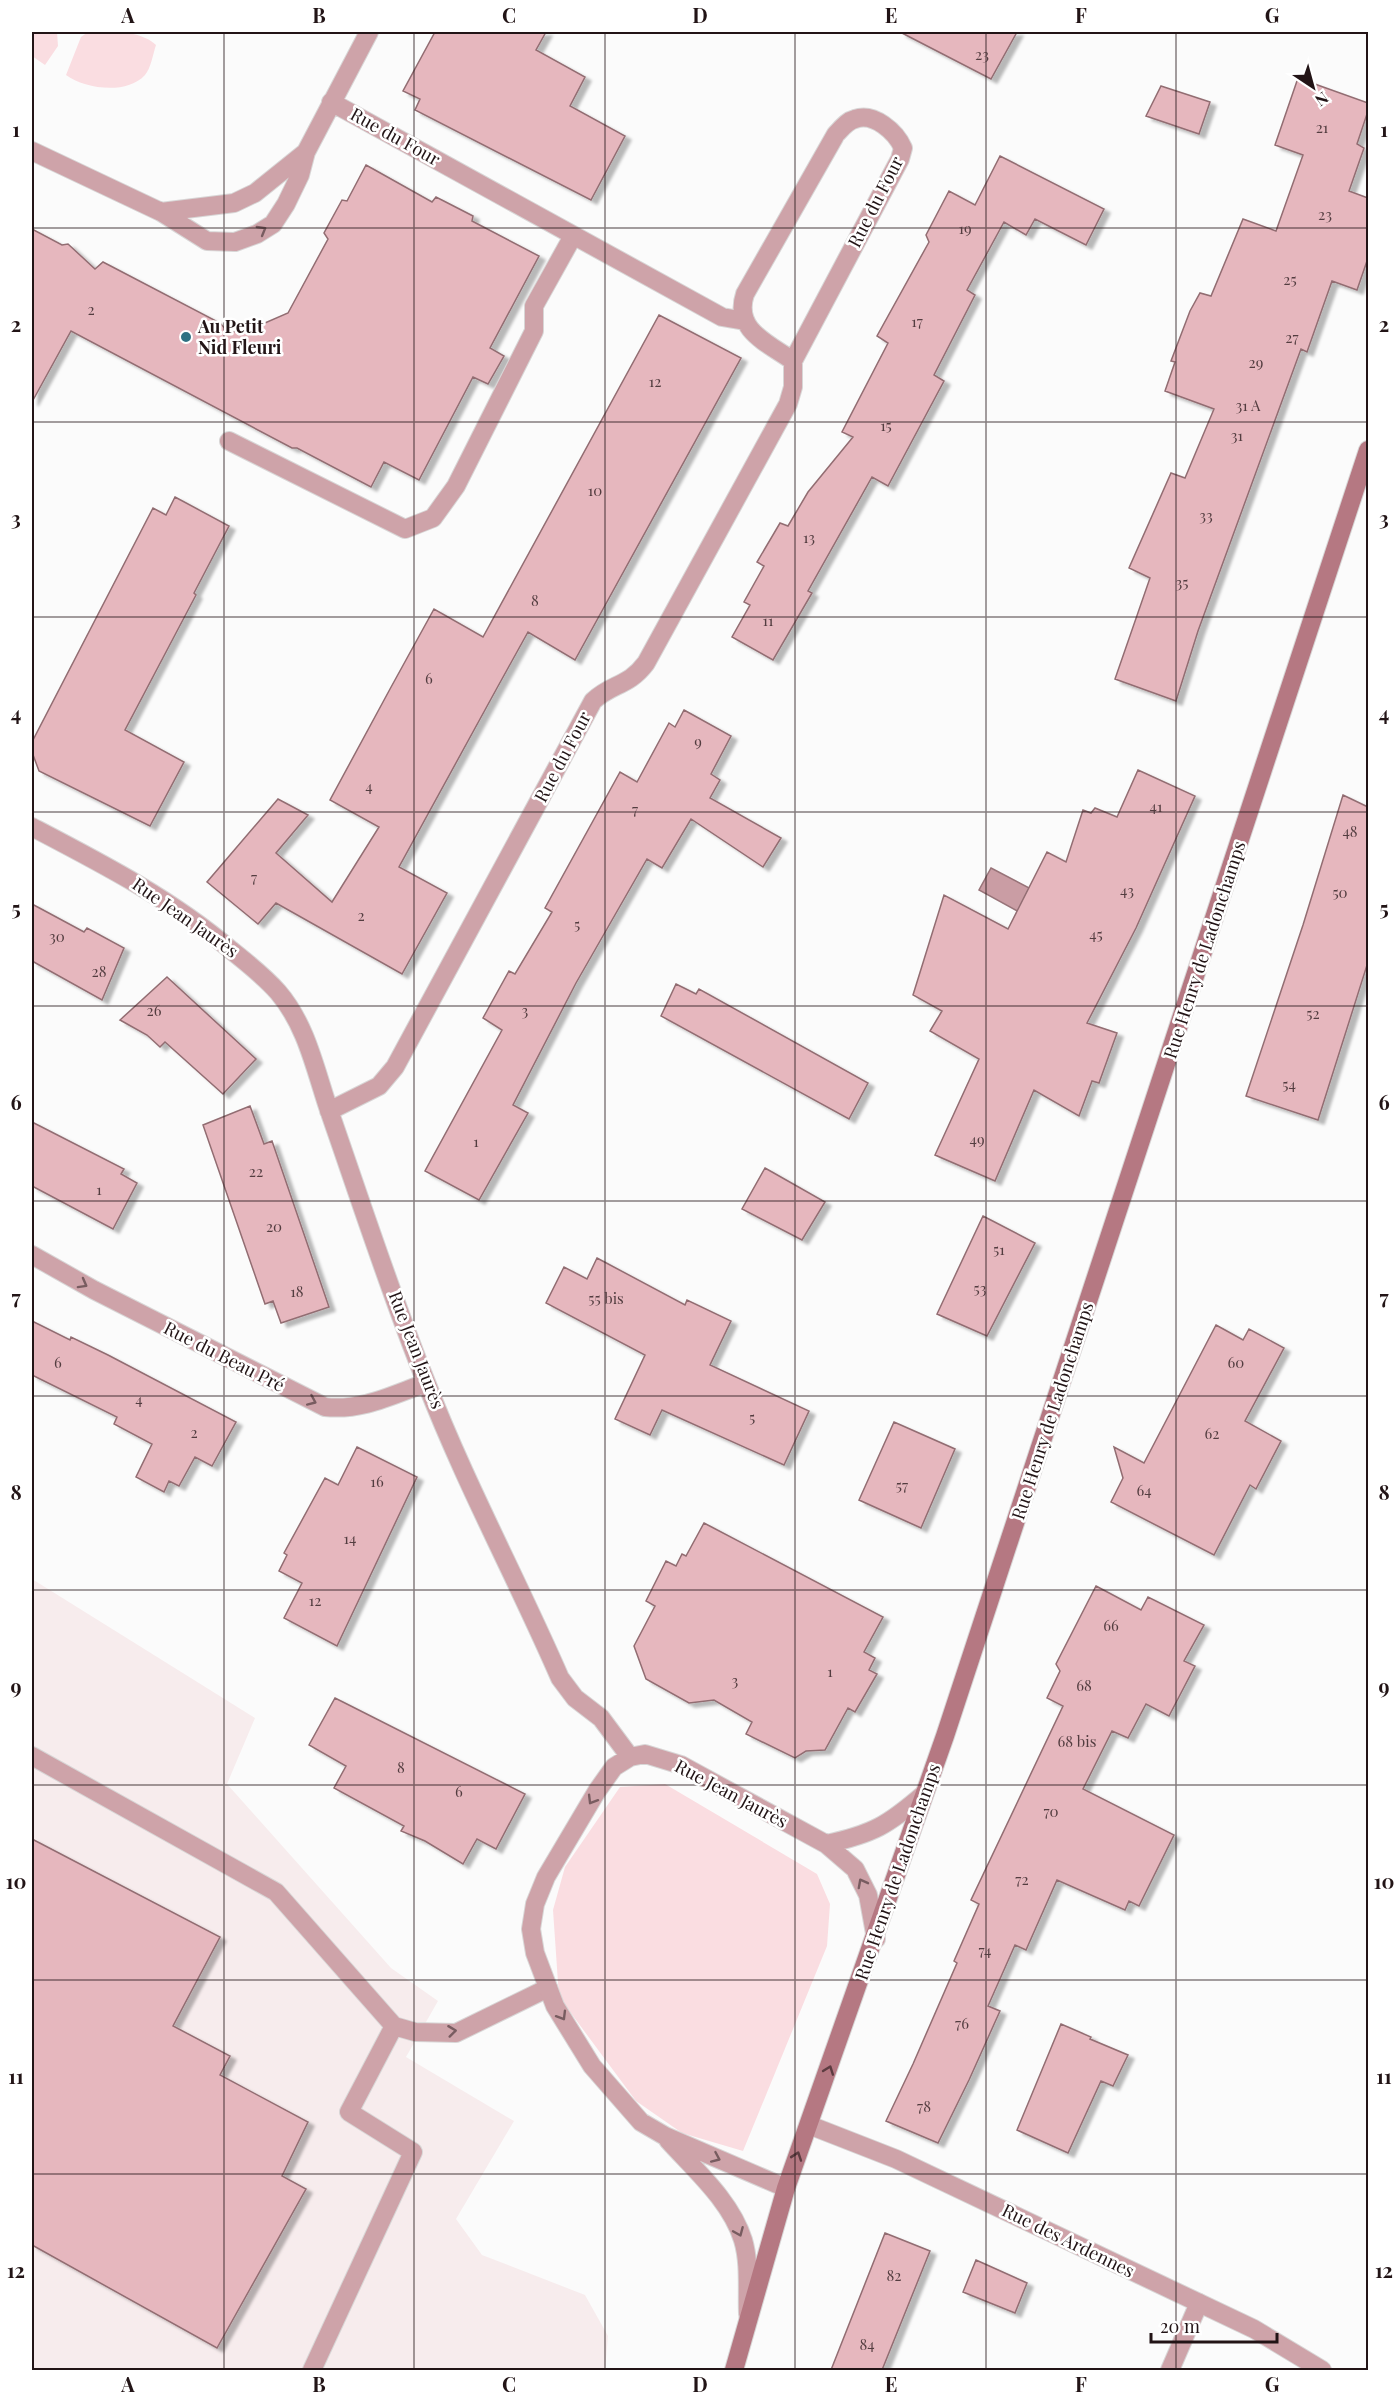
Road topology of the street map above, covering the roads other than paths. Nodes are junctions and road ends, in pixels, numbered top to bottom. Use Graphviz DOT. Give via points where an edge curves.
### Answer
graph roads {
  1 [pos="369,32"];
  2 [pos="332,102"];
  3 [pos="32,151"];
  4 [pos="306,152"];
  5 [pos="161,212"];
  6 [pos="573,236"];
  7 [pos="745,321"];
  8 [pos="793,361"];
  9 [pos="229,441"];
  10 [pos="1368,450"];
  11 [pos="32,827"];
  12 [pos="329,1111"];
  13 [pos="32,1255"];
  14 [pos="426,1383"];
  15 [pos="32,1756"];
  16 [pos="630,1757"];
  17 [pos="924,1794"];
  18 [pos="826,1844"];
  19 [pos="876,1939"];
  20 [pos="548,1988"];
  21 [pos="394,2026"];
  22 [pos="809,2124"];
  23 [pos="665,2136"];
  24 [pos="786,2188"];
  25 [pos="1199,2303"];
  26 [pos="748,2324"];
  27 [pos="312,2370"];
  28 [pos="734,2370"];
  29 [pos="1170,2370"];
  30 [pos="1322,2370"];
  1 -- 2 [label="street"];
  2 -- 4 [label="street"];
  2 -- 6 [label="street, Rue du Four"];
  3 -- 5 [label="street"];
  4 -- 5 [label="street" via="255,193 234,203"];
  5 -- 4 [label="street, one-way" via="207,240 235,242 257,234 273,224 286,204"];
  6 -- 7 [label="street, Rue du Four" via="722,317"];
  6 -- 9 [label="street" via="534,306 534,331 456,486 433,518 405,529"];
  7 -- 8 [label="street" via="758,336"];
  7 -- 8 [label="street, Rue du Four" via="741,305 745,294 837,134 855,118 866,118 894,132 903,148 900,159"];
  8 -- 12 [label="street, Rue du Four" via="793,387 788,404 646,663 634,678 593,701 394,1067 379,1086"];
  10 -- 17 [label="street, Rue Henry de Ladonchamps"];
  11 -- 12 [label="street, Rue Jean Jaurès" via="172,904 254,968 297,1020"];
  12 -- 14 [label="street, Rue Jean Jaurès"];
  13 -- 14 [label="street, Rue du Beau Pré, one-way" via="325,1407 364,1406"];
  14 -- 16 [label="street, Rue Jean Jaurès" via="560,1678 575,1698 601,1718"];
  15 -- 21 [label="street" via="276,1892"];
  16 -- 18 [label="street, Rue Jean Jaurès" via="645,1754 681,1765"];
  16 -- 20 [label="street, one-way" via="614,1767 597,1791 546,1877 535,1904 531,1929"];
  17 -- 18 [label="street" via="895,1820 861,1836"];
  17 -- 19 [label="street, Rue Henry de Ladonchamps"];
  19 -- 18 [label="street, Rue Jean Jaurès, one-way" via="868,1895 855,1869"];
  22 -- 19 [label="street, Rue Henry de Ladonchamps, one-way"];
  21 -- 20 [label="street, one-way" via="415,2032 456,2032"];
  20 -- 23 [label="street, one-way" via="592,2066 641,2122"];
  21 -- 27 [label="street" via="349,2112 412,2152"];
  24 -- 22 [label="street, Rue Henry de Ladonchamps, one-way"];
  22 -- 25 [label="street, Rue des Ardennes" via="896,2159"];
  23 -- 24 [label="street, one-way"];
  23 -- 26 [label="street, one-way" via="735,2221 747,2263"];
  24 -- 26 [label="street, Rue Henry de Ladonchamps"];
  25 -- 29 [label="street"];
  25 -- 30 [label="street, Rue des Ardennes" via="1254,2329"];
  26 -- 28 [label="street, Rue Henry de Ladonchamps"];
}
